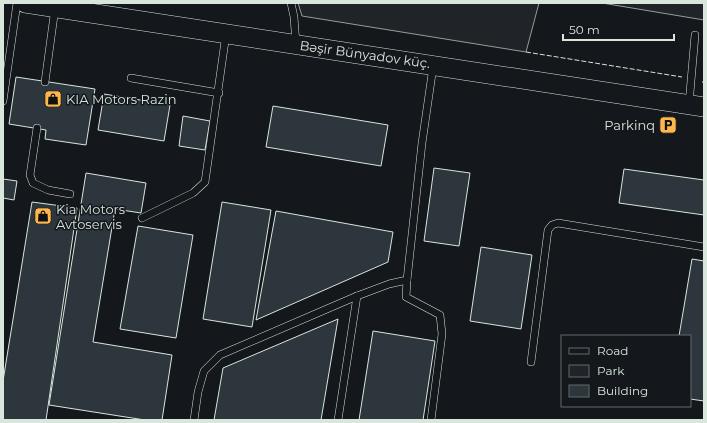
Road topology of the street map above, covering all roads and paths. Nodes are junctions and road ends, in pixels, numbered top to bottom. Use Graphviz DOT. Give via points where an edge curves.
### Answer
graph roads {
  1 [pos="17,3"];
  2 [pos="25,3"];
  3 [pos="291,3"];
  4 [pos="55,8"];
  5 [pos="226,34"];
  6 [pos="696,35"];
  7 [pos="296,44"];
  8 [pos="3,48"];
  9 [pos="11,49"];
  10 [pos="433,64"];
  11 [pos="131,78"];
  12 [pos="45,82"];
  13 [pos="219,93"];
  14 [pos="3,101"];
  15 [pos="696,106"];
  16 [pos="37,128"];
  17 [pos="70,194"];
  18 [pos="142,218"];
  19 [pos="704,247"];
  20 [pos="407,280"];
  21 [pos="357,296"];
  22 [pos="531,362"];
  23 [pos="194,420"];
  24 [pos="338,420"];
  25 [pos="431,420"];
  1 -- 9 [label="lane"];
  2 -- 4 [label="street, Bəşir Bünyadov küç."];
  3 -- 7 [label="lane"];
  4 -- 5 [label="street, Bəşir Bünyadov küç."];
  4 -- 12 [label="lane"];
  5 -- 7 [label="street, Bəşir Bünyadov küç."];
  5 -- 13 [label="lane"];
  6 -- 15 [label="lane"];
  7 -- 10 [label="street, Bəşir Bünyadov küç."];
  8 -- 9 [label="lane"];
  9 -- 14 [label="lane"];
  10 -- 15 [label="street, Bəşir Bünyadov küç."];
  10 -- 20 [label="lane"];
  11 -- 13 [label="lane"];
  13 -- 18 [label="lane" via="205,182 193,193"];
  16 -- 17 [label="lane" via="30,175 33,183 48,190"];
  19 -- 22 [label="lane" via="558,223 552,225 548,230"];
  20 -- 21 [label="lane"];
  20 -- 25 [label="lane" via="406,297 440,315 442,334"];
  21 -- 23 [label="lane" via="220,355 204,371"];
  21 -- 24 [label="lane"];
}
